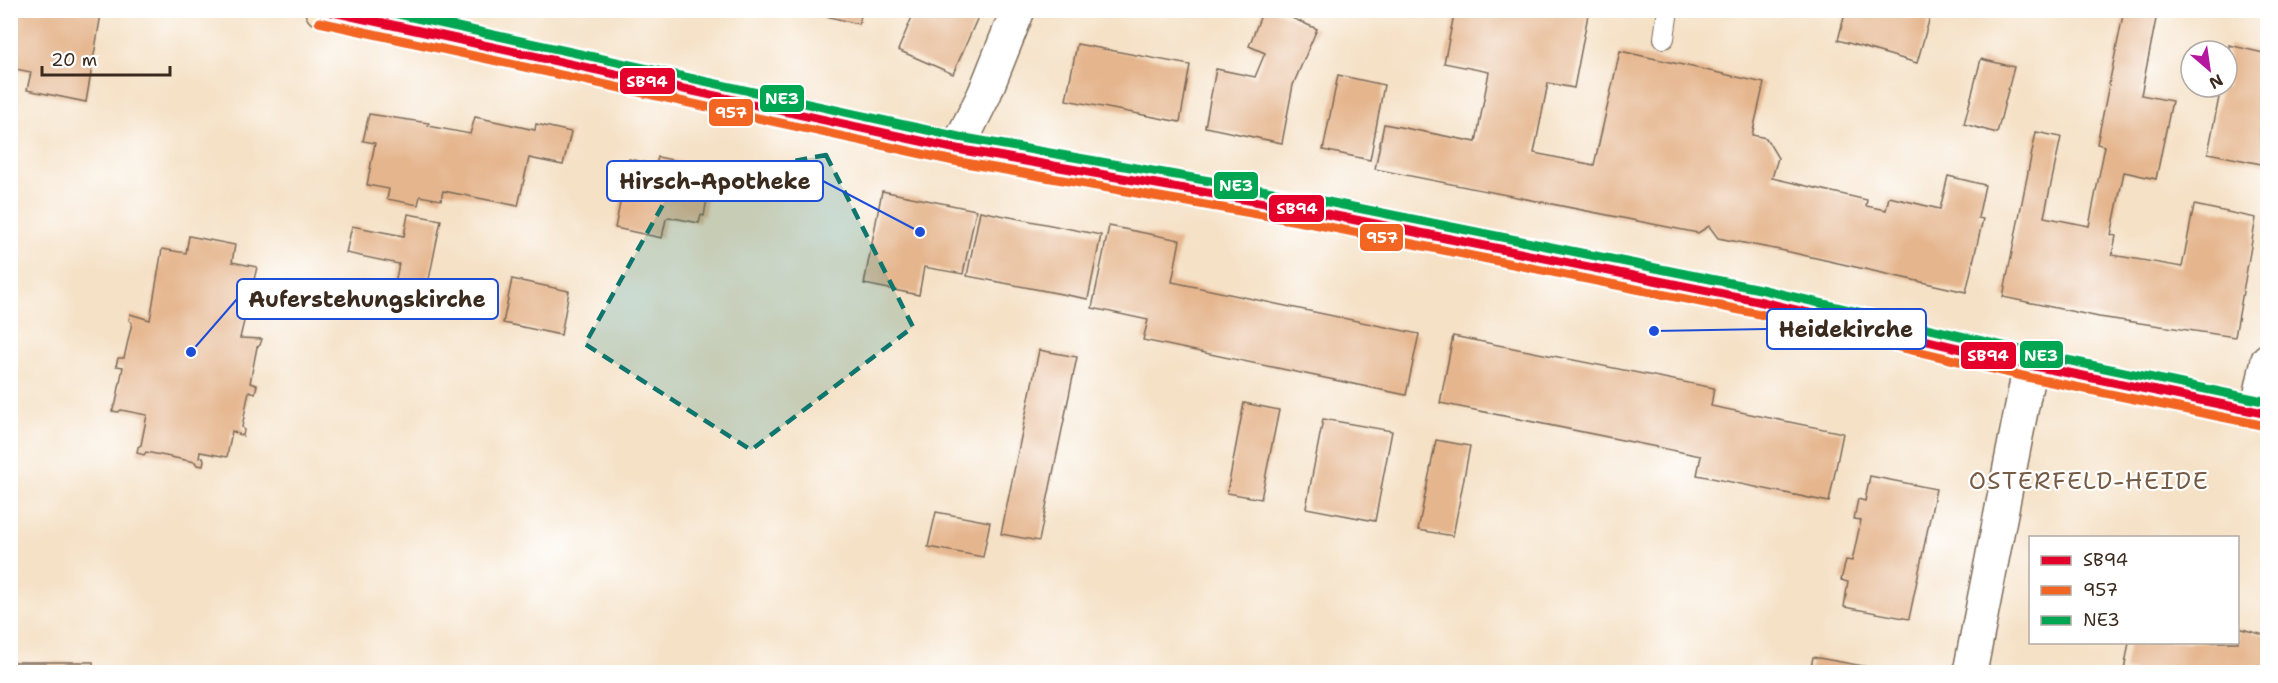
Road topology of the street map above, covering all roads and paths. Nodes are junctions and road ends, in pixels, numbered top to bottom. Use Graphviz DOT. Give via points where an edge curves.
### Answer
graph roads {
  1 [pos="322,10"];
  2 [pos="1018,10"];
  3 [pos="1668,10"];
  4 [pos="404,19"];
  5 [pos="1664,38"];
  6 [pos="957,149"];
  7 [pos="2268,360"];
  8 [pos="2030,365"];
  9 [pos="2262,413"];
  10 [pos="1970,672"];
  1 -- 4 [label="street"];
  2 -- 6 [label="street" via="984,95"];
  3 -- 5 [label="lane"];
  4 -- 6 [label="street"];
  6 -- 8 [label="street" via="1316,212 1758,301"];
  7 -- 9 [label="street"];
  8 -- 9 [label="street"];
  8 -- 10 [label="street"];
}
